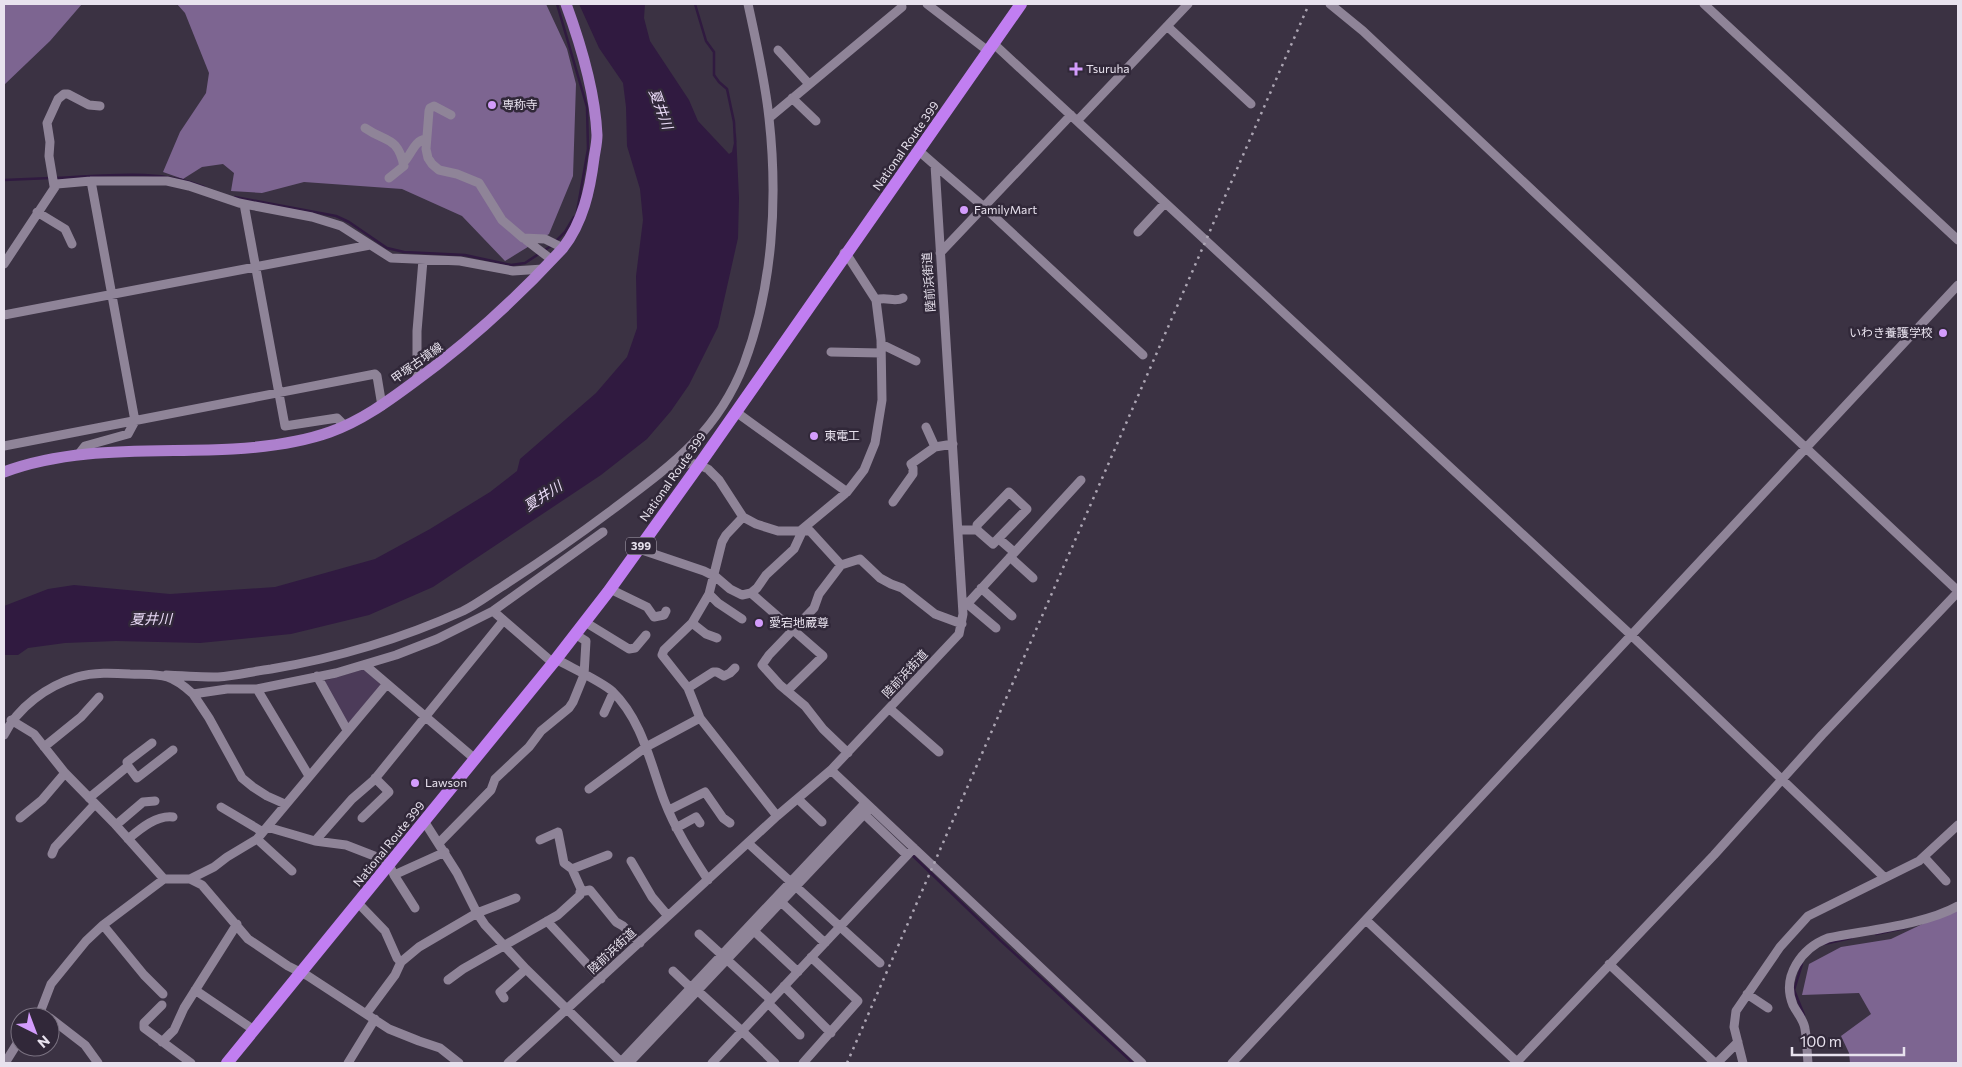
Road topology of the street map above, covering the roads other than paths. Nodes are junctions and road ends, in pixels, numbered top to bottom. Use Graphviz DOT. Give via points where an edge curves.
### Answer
graph roads {
  1 [pos="566,4"];
  2 [pos="748,4"];
  3 [pos="927,4"];
  4 [pos="1021,4"];
  5 [pos="1188,4"];
  6 [pos="1330,4"];
  7 [pos="1704,4"];
  8 [pos="902,7"];
  9 [pos="1167,26"];
  10 [pos="991,47"];
  11 [pos="778,50"];
  12 [pos="809,84"];
  13 [pos="792,98"];
  14 [pos="1251,104"];
  15 [pos="100,106"];
  16 [pos="451,115"];
  17 [pos="769,118"];
  18 [pos="1074,118"];
  19 [pos="816,121"];
  20 [pos="365,128"];
  21 [pos="426,139"];
  22 [pos="919,151"];
  23 [pos="404,163"];
  24 [pos="935,165"];
  25 [pos="389,178"];
  26 [pos="91,181"];
  27 [pos="53,182"];
  28 [pos="1165,203"];
  29 [pos="244,204"];
  30 [pos="985,208"];
  31 [pos="37,212"];
  32 [pos="1138,232"];
  33 [pos="1958,240"];
  34 [pos="529,242"];
  35 [pos="72,244"];
  36 [pos="370,245"];
  37 [pos="560,246"];
  38 [pos="940,253"];
  39 [pos="845,254"];
  40 [pos="550,258"];
  41 [pos="423,260"];
  42 [pos="4,264"];
  43 [pos="256,266"];
  44 [pos="543,269"];
  45 [pos="1958,285"];
  46 [pos="113,294"];
  47 [pos="903,298"];
  48 [pos="876,300"];
  49 [pos="4,315"];
  50 [pos="881,349"];
  51 [pos="831,352"];
  52 [pos="1143,355"];
  53 [pos="916,361"];
  54 [pos="417,380"];
  55 [pos="279,394"];
  56 [pos="382,406"];
  57 [pos="736,412"];
  58 [pos="135,421"];
  59 [pos="345,426"];
  60 [pos="926,427"];
  61 [pos="953,444"];
  62 [pos="4,446"];
  63 [pos="935,447"];
  64 [pos="1806,448"];
  65 [pos="78,455"];
  66 [pos="700,465"];
  67 [pos="666,470"];
  68 [pos="4,472"];
  69 [pos="1081,480"];
  70 [pos="847,492"];
  71 [pos="894,502"];
  72 [pos="743,517"];
  73 [pos="958,530"];
  74 [pos="977,530"];
  75 [pos="800,531"];
  76 [pos="604,532"];
  77 [pos="999,538"];
  78 [pos="639,549"];
  79 [pos="1012,555"];
  80 [pos="841,565"];
  81 [pos="713,576"];
  82 [pos="1033,578"];
  83 [pos="981,588"];
  84 [pos="610,589"];
  85 [pos="1958,591"];
  86 [pos="751,593"];
  87 [pos="709,594"];
  88 [pos="966,602"];
  89 [pos="493,611"];
  90 [pos="666,611"];
  91 [pos="1012,616"];
  92 [pos="742,619"];
  93 [pos="503,621"];
  94 [pos="585,622"];
  95 [pos="692,623"];
  96 [pos="962,624"];
  97 [pos="996,628"];
  98 [pos="793,630"];
  99 [pos="575,634"];
  100 [pos="646,635"];
  101 [pos="1632,635"];
  102 [pos="717,638"];
  103 [pos="554,661"];
  104 [pos="365,665"];
  105 [pos="735,668"];
  106 [pos="166,675"];
  107 [pos="584,675"];
  108 [pos="317,676"];
  109 [pos="386,685"];
  110 [pos="257,688"];
  111 [pos="688,688"];
  112 [pos="787,691"];
  113 [pos="613,693"];
  114 [pos="193,694"];
  115 [pos="99,697"];
  116 [pos="890,708"];
  117 [pos="604,713"];
  118 [pos="424,716"];
  119 [pos="700,718"];
  120 [pos="12,720"];
  121 [pos="347,730"];
  122 [pos="4,735"];
  123 [pos="152,743"];
  124 [pos="646,747"];
  125 [pos="44,748"];
  126 [pos="173,750"];
  127 [pos="939,752"];
  128 [pos="848,753"];
  129 [pos="475,759"];
  130 [pos="128,766"];
  131 [pos="831,770"];
  132 [pos="65,773"];
  133 [pos="309,776"];
  134 [pos="375,778"];
  135 [pos="1782,779"];
  136 [pos="589,789"];
  137 [pos="798,799"];
  138 [pos="92,801"];
  139 [pos="155,801"];
  140 [pos="285,804"];
  141 [pos="221,807"];
  142 [pos="866,808"];
  143 [pos="669,810"];
  144 [pos="777,816"];
  145 [pos="173,817"];
  146 [pos="20,818"];
  147 [pos="362,818"];
  148 [pos="424,821"];
  149 [pos="822,822"];
  150 [pos="700,823"];
  151 [pos="730,823"];
  152 [pos="116,824"];
  153 [pos="1958,825"];
  154 [pos="676,828"];
  155 [pos="262,833"];
  156 [pos="128,839"];
  157 [pos="540,840"];
  158 [pos="316,841"];
  159 [pos="439,843"];
  160 [pos="748,843"];
  161 [pos="445,852"];
  162 [pos="910,852"];
  163 [pos="52,854"];
  164 [pos="608,855"];
  165 [pos="1924,857"];
  166 [pos="631,861"];
  167 [pos="572,869"];
  168 [pos="391,870"];
  169 [pos="292,871"];
  170 [pos="1885,878"];
  171 [pos="164,879"];
  172 [pos="190,879"];
  173 [pos="708,880"];
  174 [pos="1946,881"];
  175 [pos="793,884"];
  176 [pos="580,892"];
  177 [pos="516,898"];
  178 [pos="781,902"];
  179 [pos="358,903"];
  180 [pos="1958,906"];
  181 [pos="415,908"];
  182 [pos="477,913"];
  183 [pos="668,916"];
  184 [pos="1366,920"];
  185 [pos="547,921"];
  186 [pos="237,924"];
  187 [pos="103,925"];
  188 [pos="840,926"];
  189 [pos="754,931"];
  190 [pos="699,934"];
  191 [pos="640,943"];
  192 [pos="825,943"];
  193 [pos="504,946"];
  194 [pos="811,957"];
  195 [pos="724,958"];
  196 [pos="401,962"];
  197 [pos="880,963"];
  198 [pos="1609,964"];
  199 [pos="526,969"];
  200 [pos="673,971"];
  201 [pos="798,972"];
  202 [pos="300,973"];
  203 [pos="601,979"];
  204 [pos="448,980"];
  205 [pos="784,986"];
  206 [pos="694,989"];
  207 [pos="195,990"];
  208 [pos="163,994"];
  209 [pos="1747,994"];
  210 [pos="504,998"];
  211 [pos="770,1002"];
  212 [pos="162,1005"];
  213 [pos="41,1007"];
  214 [pos="1768,1008"];
  215 [pos="568,1010"];
  216 [pos="366,1014"];
  217 [pos="376,1019"];
  218 [pos="60,1025"];
  219 [pos="254,1030"];
  220 [pos="742,1031"];
  221 [pos="831,1033"];
  222 [pos="800,1035"];
  223 [pos="162,1042"];
  224 [pos="1738,1042"];
  225 [pos="98,1063"];
  226 [pos="191,1063"];
  227 [pos="227,1063"];
  228 [pos="348,1063"];
  229 [pos="459,1063"];
  230 [pos="508,1063"];
  231 [pos="623,1063"];
  232 [pos="712,1063"];
  233 [pos="775,1063"];
  234 [pos="803,1063"];
  235 [pos="1142,1063"];
  236 [pos="1232,1063"];
  237 [pos="1517,1063"];
  238 [pos="1716,1063"];
  239 [pos="1743,1063"];
  240 [pos="1808,1063"];
  1 -- 37 [label="main road, 甲塚古墳線" via="593,97 597,137 582,213 571,237"];
  2 -- 17 [label="street"];
  3 -- 10 [label="street"];
  4 -- 10 [label="highway, National Route 399 / 399"];
  5 -- 9 [label="street"];
  6 -- 64 [label="street" via="1363,31"];
  7 -- 33 [label="street"];
  8 -- 12 [label="street"];
  9 -- 14 [label="street"];
  9 -- 18 [label="street"];
  10 -- 18 [label="street"];
  10 -- 22 [label="highway, National Route 399 / 399"];
  11 -- 12 [label="street"];
  12 -- 13 [label="street"];
  13 -- 17 [label="street"];
  13 -- 19 [label="street"];
  15 -- 27 [label="street" via="89,105 68,94 58,99 47,123"];
  16 -- 21 [label="street" via="434,106 430,108"];
  17 -- 67 [label="street" via="773,200 769,257 757,321 744,364 722,408 698,440"];
  18 -- 28 [label="street"];
  18 -- 30 [label="street"];
  20 -- 23 [label="street" via="397,147"];
  21 -- 23 [label="street" via="417,144"];
  21 -- 34 [label="street" via="426,154 432,164 439,170 479,183 502,220"];
  22 -- 24 [label="street"];
  22 -- 39 [label="highway, National Route 399 / 399"];
  23 -- 25 [label="street" via="403,169"];
  24 -- 30 [label="street"];
  24 -- 38 [label="street, 陸前浜街道"];
  26 -- 27 [label="street"];
  26 -- 29 [label="street" via="167,181"];
  26 -- 46 [label="street"];
  27 -- 31 [label="street"];
  28 -- 32 [label="street"];
  28 -- 101 [label="street"];
  29 -- 36 [label="street" via="312,216 341,226"];
  29 -- 43 [label="street"];
  30 -- 38 [label="street"];
  30 -- 52 [label="street"];
  31 -- 35 [label="street" via="65,229"];
  31 -- 42 [label="street"];
  34 -- 37 [label="street" via="545,239"];
  34 -- 40 [label="street"];
  36 -- 41 [label="street" via="391,258"];
  36 -- 43 [label="street"];
  37 -- 40 [label="main road, 甲塚古墳線"];
  38 -- 61 [label="street, 陸前浜街道"];
  39 -- 48 [label="street"];
  39 -- 57 [label="highway, National Route 399 / 399"];
  40 -- 44 [label="main road, 甲塚古墳線"];
  41 -- 44 [label="street" via="460,261 512,271"];
  41 -- 54 [label="street"];
  43 -- 46 [label="street"];
  43 -- 55 [label="street"];
  44 -- 54 [label="main road, 甲塚古墳線" via="483,329"];
  45 -- 64 [label="street"];
  46 -- 49 [label="street"];
  46 -- 58 [label="street"];
  47 -- 48 [label="street"];
  48 -- 50 [label="street"];
  50 -- 51 [label="street"];
  50 -- 53 [label="street"];
  50 -- 70 [label="street" via="882,400 875,443 864,470"];
  54 -- 56 [label="main road, 甲塚古墳線"];
  55 -- 56 [label="street" via="375,374"];
  55 -- 58 [label="street"];
  55 -- 59 [label="street" via="285,426 337,418"];
  56 -- 59 [label="main road, 甲塚古墳線"];
  57 -- 66 [label="highway, National Route 399 / 399"];
  57 -- 70 [label="street"];
  58 -- 62 [label="street"];
  58 -- 65 [label="street" via="128,434 85,446"];
  59 -- 65 [label="main road, 甲塚古墳線" via="311,438 262,447"];
  60 -- 63 [label="street"];
  61 -- 63 [label="street"];
  61 -- 73 [label="street, 陸前浜街道"];
  63 -- 71 [label="street" via="911,464 913,474"];
  64 -- 85 [label="street"];
  64 -- 101 [label="street"];
  65 -- 68 [label="main road, 甲塚古墳線"];
  66 -- 67 [label="street" via="690,463"];
  66 -- 72 [label="street" via="719,480"];
  66 -- 78 [label="highway, National Route 399 / 399"];
  67 -- 106 [label="street" via="525,572 465,610 388,641 313,662 221,677"];
  69 -- 79 [label="street"];
  70 -- 75 [label="street"];
  72 -- 75 [label="street" via="778,531"];
  72 -- 81 [label="street" via="726,534"];
  73 -- 74 [label="street"];
  73 -- 88 [label="street, 陸前浜街道"];
  74 -- 77 [label="street" via="993,544"];
  74 -- 77 [label="street" via="977,525 1009,492 1027,509"];
  75 -- 80 [label="street" via="810,531"];
  75 -- 86 [label="street" via="794,549"];
  76 -- 89 [label="street"];
  77 -- 79 [label="street"];
  78 -- 81 [label="street" via="704,570"];
  78 -- 84 [label="highway, National Route 399 / 399"];
  79 -- 82 [label="street"];
  79 -- 83 [label="street"];
  80 -- 96 [label="street" via="860,559 880,578 902,588 935,614"];
  80 -- 98 [label="street" via="819,594 814,608"];
  81 -- 86 [label="street" via="736,593"];
  81 -- 87 [label="street"];
  83 -- 88 [label="street"];
  83 -- 91 [label="street"];
  84 -- 90 [label="street" via="646,607 654,617 664,615"];
  84 -- 94 [label="highway, National Route 399 / 399"];
  85 -- 135 [label="street"];
  86 -- 98 [label="street"];
  87 -- 92 [label="street"];
  87 -- 95 [label="street"];
  88 -- 96 [label="street, 陸前浜街道"];
  88 -- 97 [label="street"];
  89 -- 93 [label="street"];
  89 -- 104 [label="street" via="437,640"];
  93 -- 103 [label="street"];
  93 -- 118 [label="street"];
  94 -- 99 [label="highway, National Route 399 / 399"];
  94 -- 100 [label="street" via="629,649 635,648"];
  95 -- 102 [label="street"];
  95 -- 111 [label="street" via="662,655"];
  96 -- 116 [label="street, 陸前浜街道" via="954,641"];
  98 -- 112 [label="street" via="762,665"];
  98 -- 112 [label="street" via="823,656"];
  99 -- 103 [label="highway, National Route 399 / 399"];
  99 -- 107 [label="street" via="586,641"];
  101 -- 135 [label="street"];
  101 -- 184 [label="street"];
  103 -- 107 [label="street"];
  103 -- 129 [label="highway, National Route 399 / 399"];
  104 -- 108 [label="street"];
  104 -- 109 [label="street"];
  105 -- 111 [label="street" via="724,676 713,672"];
  106 -- 114 [label="street" via="179,681"];
  106 -- 120 [label="street" via="103,673 77,677 38,697"];
  107 -- 113 [label="street"];
  107 -- 159 [label="street" via="569,708 495,779 491,790"];
  108 -- 110 [label="street"];
  108 -- 121 [label="street"];
  109 -- 118 [label="street"];
  109 -- 121 [label="street"];
  110 -- 114 [label="street"];
  110 -- 133 [label="street"];
  111 -- 119 [label="street"];
  112 -- 128 [label="street"];
  113 -- 117 [label="street"];
  113 -- 124 [label="street" via="634,720"];
  114 -- 140 [label="street" via="242,778"];
  115 -- 125 [label="street"];
  116 -- 127 [label="street"];
  116 -- 128 [label="street, 陸前浜街道"];
  118 -- 129 [label="street"];
  118 -- 134 [label="street"];
  119 -- 124 [label="street"];
  119 -- 144 [label="street"];
  120 -- 122 [label="street"];
  120 -- 125 [label="street" via="34,734"];
  121 -- 133 [label="street"];
  123 -- 130 [label="street" via="127,762"];
  124 -- 136 [label="street"];
  124 -- 143 [label="street"];
  125 -- 132 [label="street"];
  126 -- 130 [label="street" via="138,778"];
  128 -- 131 [label="street, 陸前浜街道"];
  129 -- 148 [label="highway, National Route 399 / 399"];
  130 -- 138 [label="street"];
  131 -- 137 [label="street, 陸前浜街道"];
  131 -- 142 [label="street"];
  132 -- 138 [label="street"];
  132 -- 146 [label="street" via="42,800"];
  133 -- 140 [label="street"];
  134 -- 147 [label="street" via="389,792"];
  134 -- 158 [label="street" via="352,798"];
  135 -- 170 [label="street"];
  135 -- 198 [label="street"];
  137 -- 144 [label="street, 陸前浜街道"];
  137 -- 149 [label="street"];
  138 -- 152 [label="street"];
  138 -- 163 [label="street"];
  139 -- 152 [label="street" via="143,802"];
  140 -- 155 [label="street"];
  141 -- 155 [label="street"];
  142 -- 162 [label="street"];
  142 -- 175 [label="street"];
  143 -- 151 [label="street" via="705,792"];
  143 -- 154 [label="street"];
  144 -- 160 [label="street, 陸前浜街道"];
  145 -- 156 [label="street" via="148,824"];
  148 -- 159 [label="street"];
  148 -- 168 [label="highway, National Route 399 / 399"];
  150 -- 154 [label="street" via="696,817"];
  152 -- 156 [label="street"];
  153 -- 165 [label="street"];
  154 -- 173 [label="street"];
  155 -- 158 [label="street"];
  155 -- 169 [label="street"];
  155 -- 172 [label="street" via="214,867"];
  156 -- 171 [label="street"];
  157 -- 167 [label="street" via="558,832 564,863"];
  158 -- 168 [label="street" via="346,845 382,859"];
  159 -- 161 [label="street"];
  160 -- 173 [label="street, 陸前浜街道"];
  160 -- 175 [label="street"];
  161 -- 168 [label="street"];
  161 -- 182 [label="street"];
  162 -- 188 [label="street"];
  162 -- 235 [label="street"];
  164 -- 167 [label="street"];
  165 -- 170 [label="street"];
  165 -- 174 [label="street"];
  166 -- 183 [label="street" via="652,897"];
  167 -- 176 [label="street"];
  168 -- 179 [label="highway, National Route 399 / 399"];
  168 -- 181 [label="street"];
  170 -- 209 [label="street" via="1808,916 1780,947"];
  171 -- 172 [label="street"];
  171 -- 187 [label="street"];
  172 -- 186 [label="street" via="202,885"];
  173 -- 183 [label="street, 陸前浜街道"];
  175 -- 178 [label="street"];
  175 -- 188 [label="street"];
  175 -- 195 [label="street"];
  176 -- 185 [label="street" via="575,901"];
  176 -- 191 [label="street" via="590,890 616,922"];
  177 -- 182 [label="street"];
  178 -- 189 [label="street"];
  178 -- 192 [label="street"];
  179 -- 196 [label="street" via="385,931"];
  179 -- 202 [label="highway, National Route 399 / 399"];
  180 -- 240 [label="street" via="1922,919 1828,938 1806,952 1789,980 1789,990 1805,1027"];
  182 -- 193 [label="street"];
  182 -- 196 [label="street"];
  183 -- 191 [label="street, 陸前浜街道"];
  184 -- 236 [label="street"];
  184 -- 237 [label="street"];
  185 -- 193 [label="street"];
  185 -- 203 [label="street"];
  186 -- 202 [label="street" via="248,939"];
  186 -- 207 [label="street"];
  187 -- 208 [label="street"];
  187 -- 213 [label="street" via="51,984"];
  188 -- 192 [label="street"];
  188 -- 197 [label="street"];
  189 -- 195 [label="street"];
  189 -- 201 [label="street"];
  190 -- 195 [label="street"];
  191 -- 203 [label="street, 陸前浜街道"];
  192 -- 194 [label="street"];
  193 -- 199 [label="street"];
  193 -- 204 [label="street"];
  194 -- 201 [label="street"];
  194 -- 221 [label="street" via="858,1001"];
  195 -- 206 [label="street"];
  195 -- 211 [label="street"];
  196 -- 216 [label="street"];
  198 -- 237 [label="street"];
  198 -- 238 [label="street"];
  199 -- 210 [label="street" via="500,992"];
  199 -- 215 [label="street"];
  200 -- 206 [label="street"];
  201 -- 205 [label="street"];
  202 -- 216 [label="street"];
  202 -- 219 [label="highway, National Route 399 / 399"];
  203 -- 215 [label="street, 陸前浜街道"];
  205 -- 211 [label="street"];
  205 -- 221 [label="street"];
  206 -- 220 [label="street"];
  206 -- 231 [label="street"];
  207 -- 219 [label="street"];
  207 -- 223 [label="street" via="174,1030"];
  209 -- 214 [label="street"];
  209 -- 224 [label="street" via="1734,1020"];
  211 -- 220 [label="street"];
  211 -- 222 [label="street"];
  212 -- 223 [label="street" via="144,1023 144,1028"];
  215 -- 230 [label="street, 陸前浜街道"];
  215 -- 231 [label="street"];
  216 -- 217 [label="street"];
  217 -- 228 [label="street"];
  217 -- 229 [label="street" via="389,1029 440,1048"];
  218 -- 225 [label="street" via="84,1045"];
  219 -- 227 [label="highway, National Route 399 / 399"];
  220 -- 232 [label="street"];
  220 -- 233 [label="street"];
  221 -- 234 [label="street"];
  223 -- 226 [label="street"];
  224 -- 238 [label="street"];
  224 -- 239 [label="street"];
}
